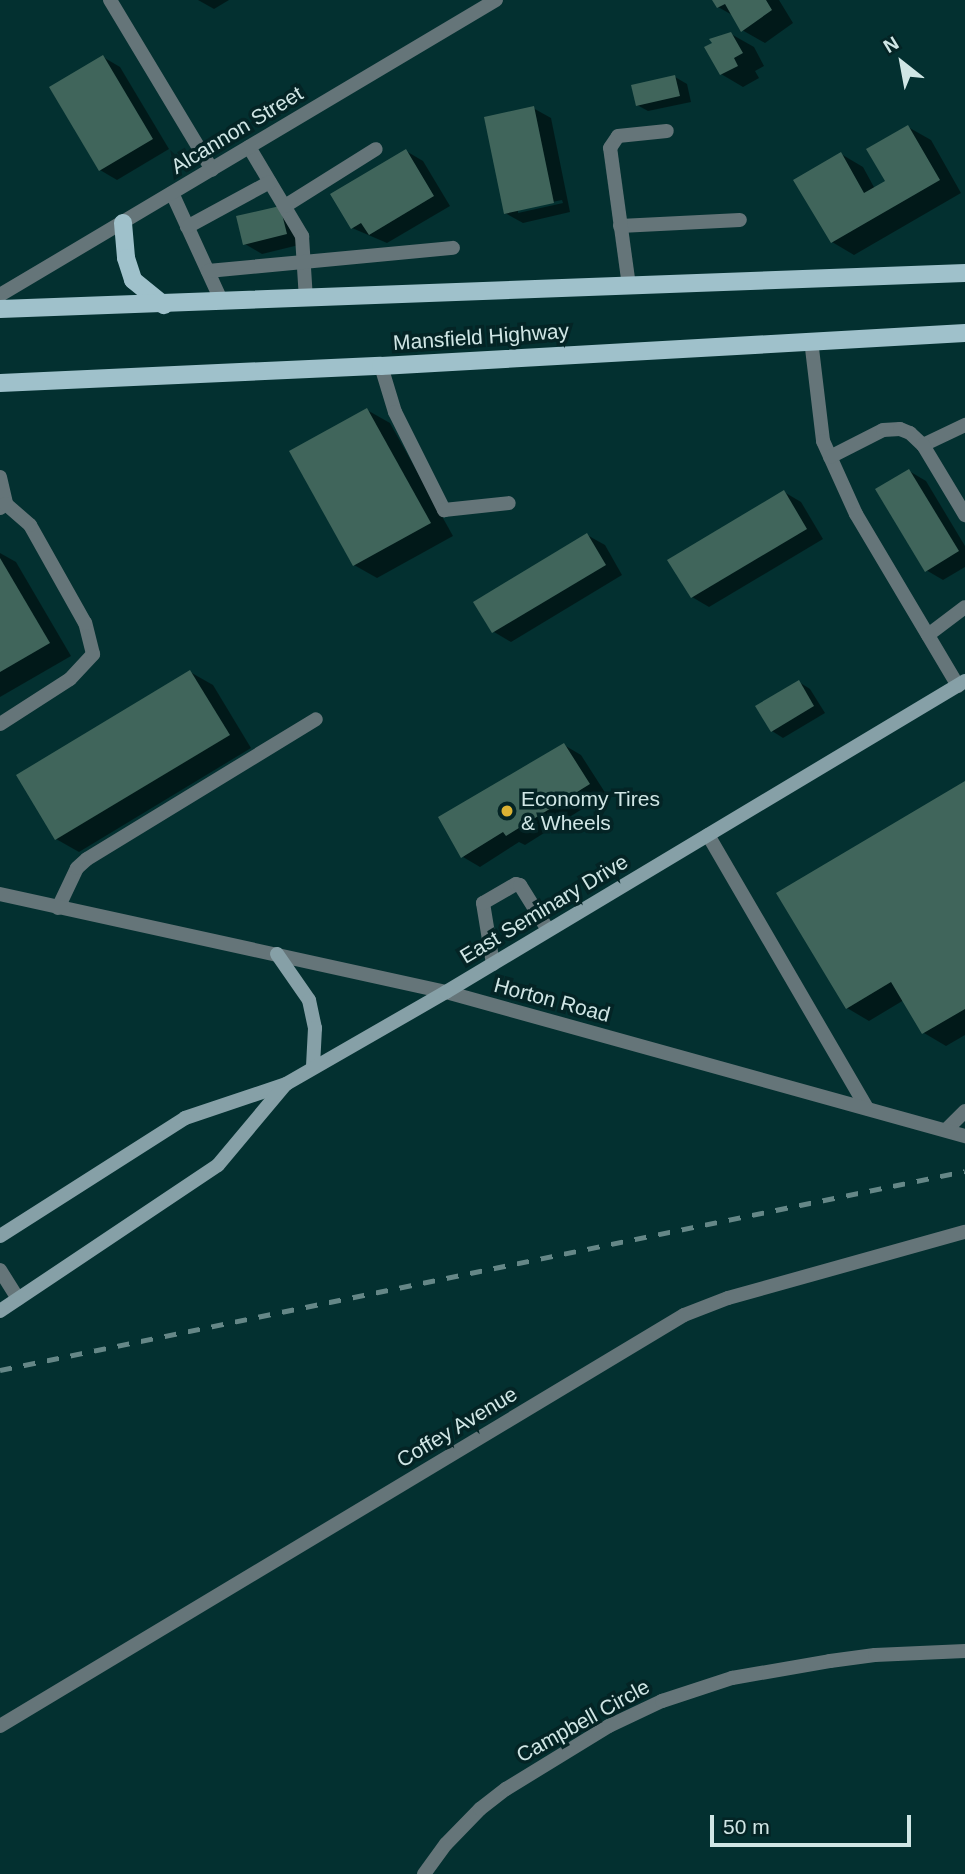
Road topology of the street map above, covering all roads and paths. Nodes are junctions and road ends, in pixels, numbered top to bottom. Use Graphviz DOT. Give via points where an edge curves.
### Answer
graph roads {
  1 [pos="110,0"];
  2 [pos="496,0"];
  3 [pos="667,131"];
  4 [pos="249,147"];
  5 [pos="376,149"];
  6 [pos="212,170"];
  7 [pos="270,182"];
  8 [pos="172,193"];
  9 [pos="285,206"];
  10 [pos="740,220"];
  11 [pos="123,223"];
  12 [pos="620,226"];
  13 [pos="187,227"];
  14 [pos="453,248"];
  15 [pos="304,262"];
  16 [pos="208,271"];
  17 [pos="965,273"];
  18 [pos="629,286"];
  19 [pos="0,295"];
  20 [pos="306,299"];
  21 [pos="222,302"];
  22 [pos="164,305"];
  23 [pos="0,309"];
  24 [pos="965,333"];
  25 [pos="811,340"];
  26 [pos="381,366"];
  27 [pos="0,383"];
  28 [pos="965,425"];
  29 [pos="923,445"];
  30 [pos="830,457"];
  31 [pos="0,477"];
  32 [pos="509,503"];
  33 [pos="3,506"];
  34 [pos="965,515"];
  35 [pos="965,607"];
  36 [pos="928,635"];
  37 [pos="961,684"];
  38 [pos="316,719"];
  39 [pos="0,724"];
  40 [pos="708,835"];
  41 [pos="0,894"];
  42 [pos="58,908"];
  43 [pos="548,930"];
  44 [pos="277,954"];
  45 [pos="492,964"];
  46 [pos="446,992"];
  47 [pos="313,1067"];
  48 [pos="286,1083"];
  49 [pos="867,1108"];
  50 [pos="965,1111"];
  51 [pos="946,1130"];
  52 [pos="965,1136"];
  53 [pos="965,1232"];
  54 [pos="0,1236"];
  55 [pos="0,1270"];
  56 [pos="18,1299"];
  57 [pos="0,1311"];
  58 [pos="965,1651"];
  59 [pos="0,1726"];
  60 [pos="425,1874"];
  1 -- 6 [label="street"];
  2 -- 4 [label="street, Alcannon Street"];
  3 -- 12 [label="street" via="618,136 610,148"];
  4 -- 6 [label="street, Alcannon Street"];
  4 -- 7 [label="street"];
  5 -- 9 [label="street"];
  6 -- 8 [label="street, Alcannon Street"];
  7 -- 9 [label="street"];
  7 -- 13 [label="street"];
  8 -- 11 [label="street, Alcannon Street"];
  8 -- 13 [label="street"];
  9 -- 15 [label="street" via="302,236"];
  10 -- 12 [label="street"];
  11 -- 19 [label="street, Alcannon Street"];
  11 -- 22 [label="main road" via="133,280"];
  12 -- 18 [label="street"];
  13 -- 16 [label="street"];
  14 -- 15 [label="street"];
  15 -- 16 [label="street"];
  15 -- 20 [label="street"];
  16 -- 21 [label="street"];
  17 -- 18 [label="main road, Mansfield Highway"];
  18 -- 20 [label="main road, Mansfield Highway"];
  20 -- 21 [label="main road, Mansfield Highway"];
  21 -- 22 [label="main road, Mansfield Highway"];
  22 -- 23 [label="main road, Mansfield Highway"];
  24 -- 25 [label="main road, Mansfield Highway"];
  25 -- 26 [label="main road, Mansfield Highway"];
  25 -- 30 [label="street" via="823,441"];
  26 -- 27 [label="main road, Mansfield Highway"];
  26 -- 32 [label="street" via="395,412 444,510"];
  28 -- 29 [label="street"];
  29 -- 30 [label="street" via="900,429 883,430"];
  29 -- 34 [label="street"];
  30 -- 36 [label="street" via="856,514"];
  31 -- 33 [label="street"];
  33 -- 39 [label="street" via="30,525 85,623 93,654 70,680"];
  35 -- 36 [label="street"];
  36 -- 37 [label="street"];
  37 -- 40 [label="main road, East Seminary Drive"];
  38 -- 42 [label="street" via="87,859 77,868"];
  40 -- 43 [label="main road, East Seminary Drive"];
  40 -- 49 [label="street"];
  41 -- 42 [label="street, Horton Road"];
  42 -- 44 [label="street, Horton Road"];
  43 -- 45 [label="main road, East Seminary Drive"];
  43 -- 45 [label="street" via="520,885 482,903"];
  44 -- 46 [label="street, Horton Road"];
  44 -- 47 [label="main road" via="309,1000 315,1028"];
  45 -- 46 [label="main road, East Seminary Drive"];
  46 -- 47 [label="main road, East Seminary Drive"];
  46 -- 49 [label="street, Horton Road"];
  47 -- 48 [label="main road, East Seminary Drive"];
  48 -- 54 [label="main road, East Seminary Drive" via="185,1118"];
  48 -- 56 [label="main road, East Seminary Drive" via="218,1165"];
  49 -- 51 [label="street, Horton Road"];
  50 -- 51 [label="street"];
  51 -- 52 [label="street, Horton Road"];
  53 -- 59 [label="street, Coffey Avenue" via="728,1298 684,1315"];
  55 -- 56 [label="street"];
  56 -- 57 [label="main road, East Seminary Drive"];
  58 -- 60 [label="street, Campbell Circle" via="830,1661 732,1678 662,1701 609,1726 506,1789 446,1844"];
}
